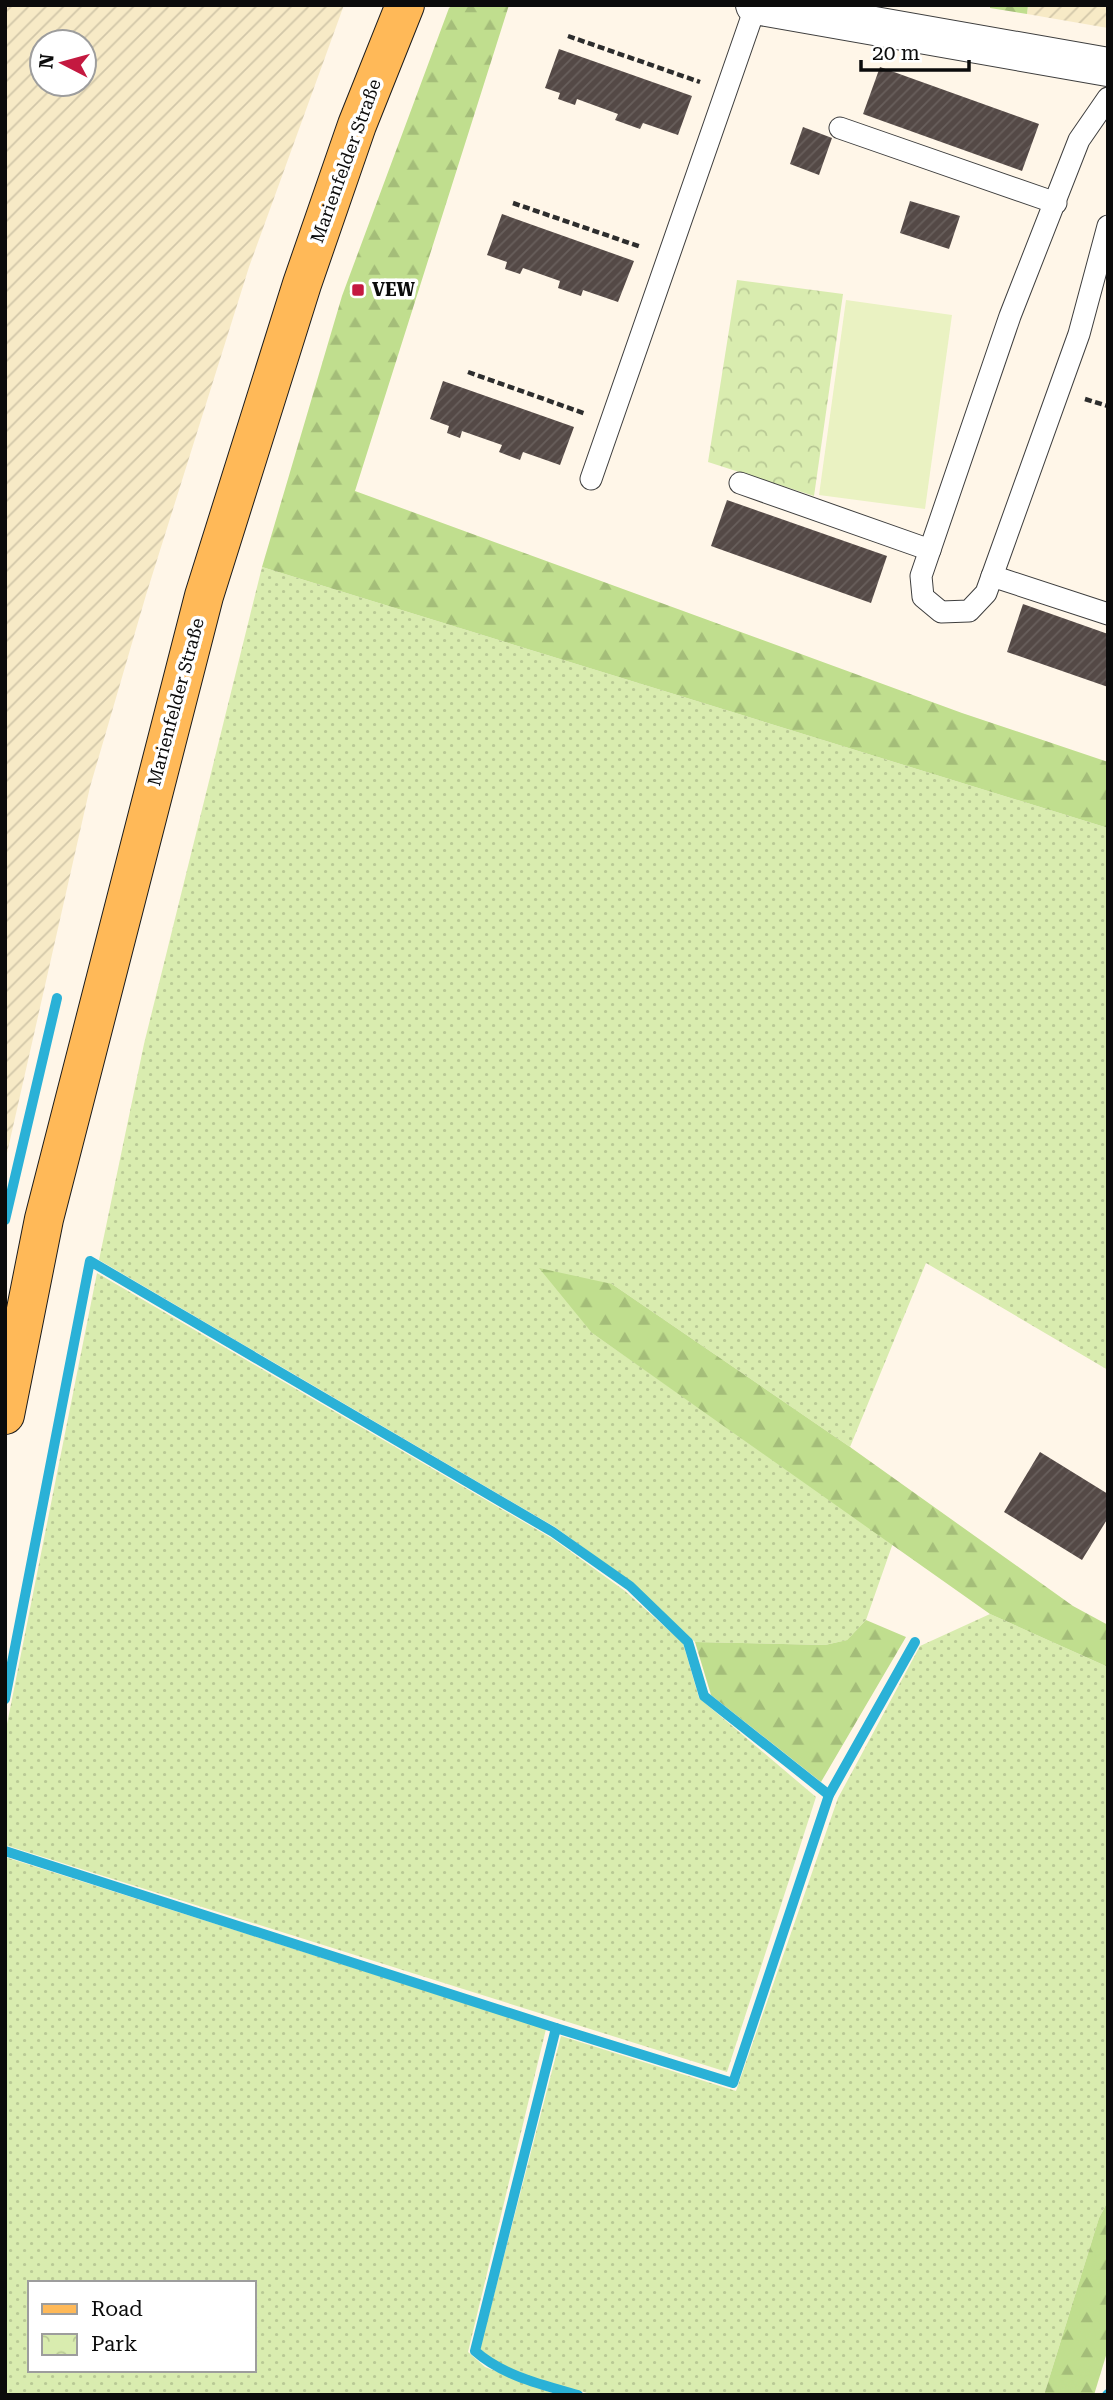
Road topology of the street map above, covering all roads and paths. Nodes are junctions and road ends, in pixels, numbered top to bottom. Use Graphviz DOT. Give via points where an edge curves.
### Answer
graph roads {
  1 [pos="405,5"];
  2 [pos="755,5"];
  3 [pos="568,36"];
  4 [pos="1108,67"];
  5 [pos="726,91"];
  6 [pos="1108,98"];
  7 [pos="840,128"];
  8 [pos="513,202"];
  9 [pos="1056,202"];
  10 [pos="1108,226"];
  11 [pos="668,257"];
  12 [pos="468,372"];
  13 [pos="611,423"];
  14 [pos="591,479"];
  15 [pos="740,483"];
  16 [pos="930,550"];
  17 [pos="992,576"];
  18 [pos="1108,614"];
  19 [pos="5,1415"];
  1 -- 19 [label="main road, Marienfelder Straße" via="302,284 204,596 47,1206"];
  2 -- 4 [label="street"];
  2 -- 5 [label="lane"];
  3 -- 5 [label="path"];
  5 -- 11 [label="lane"];
  6 -- 9 [label="lane" via="1079,140"];
  7 -- 9 [label="lane"];
  8 -- 11 [label="path"];
  9 -- 16 [label="lane" via="1010,316"];
  10 -- 17 [label="lane" via="1079,334"];
  11 -- 13 [label="lane"];
  12 -- 13 [label="path"];
  13 -- 14 [label="lane"];
  15 -- 16 [label="lane"];
  16 -- 17 [label="lane" via="921,576 923,597 941,612 969,611 986,593"];
  17 -- 18 [label="lane"];
}
